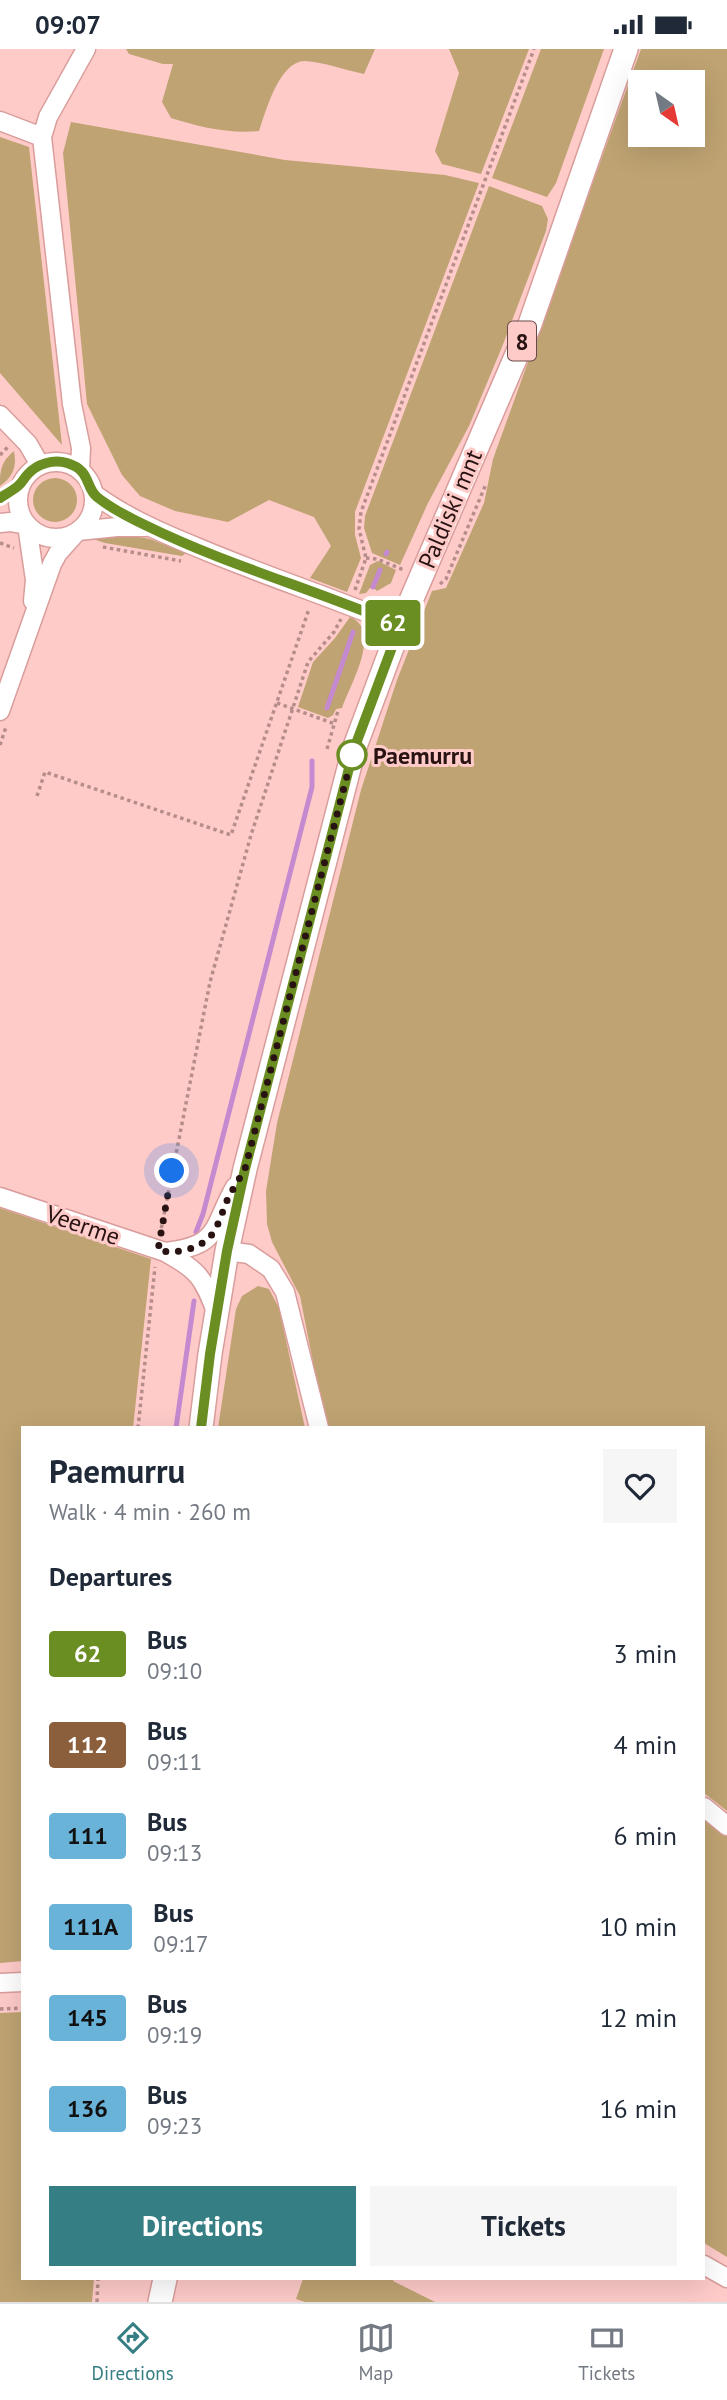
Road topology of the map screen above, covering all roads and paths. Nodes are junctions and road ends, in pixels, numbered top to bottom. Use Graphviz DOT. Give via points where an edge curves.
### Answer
graph roads {
  1 [pos="86,49"];
  2 [pos="534,49"];
  3 [pos="626,49"];
  4 [pos="0,121"];
  5 [pos="42,137"];
  6 [pos="0,415"];
  7 [pos="40,465"];
  8 [pos="80,470"];
  9 [pos="20,485"];
  10 [pos="94,494"];
  11 [pos="0,498"];
  12 [pos="0,523"];
  13 [pos="27,525"];
  14 [pos="149,527"];
  15 [pos="78,531"];
  16 [pos="99,546"];
  17 [pos="192,562"];
  18 [pos="311,604"];
  19 [pos="346,611"];
  20 [pos="332,614"];
  21 [pos="30,621"];
  22 [pos="400,626"];
  23 [pos="277,703"];
  24 [pos="293,709"];
  25 [pos="338,711"];
  26 [pos="4,716"];
  27 [pos="335,724"];
  28 [pos="0,745"];
  29 [pos="327,749"];
  30 [pos="37,796"];
  31 [pos="245,1169"];
  32 [pos="0,1197"];
  33 [pos="161,1251"];
  34 [pos="227,1251"];
  35 [pos="217,1314"];
  36 [pos="138,1426"];
  37 [pos="201,1426"];
  38 [pos="318,1426"];
  39 [pos="705,1808"];
  40 [pos="727,1826"];
  41 [pos="21,1982"];
  42 [pos="0,1983"];
  43 [pos="21,2008"];
  44 [pos="0,2009"];
  45 [pos="705,2266"];
  46 [pos="727,2279"];
  47 [pos="98,2280"];
  48 [pos="164,2280"];
  49 [pos="97,2302"];
  50 [pos="160,2302"];
  1 -- 5 [label="street" via="48,117"];
  2 -- 19 [label="path" via="361,512 359,529 366,558"];
  3 -- 22 [label="main road, Paldiski mnt / 8" via="530,324"];
  4 -- 5 [label="street"];
  5 -- 8 [label="street"];
  6 -- 7 [label="street" via="28,444"];
  7 -- 8 [label="street" via="54,461"];
  7 -- 9 [label="street"];
  8 -- 10 [label="street"];
  9 -- 11 [label="street"];
  9 -- 13 [label="street" via="18,506"];
  10 -- 14 [label="street"];
  10 -- 15 [label="street" via="91,515"];
  12 -- 13 [label="street"];
  13 -- 15 [label="street" via="51,538"];
  13 -- 21 [label="street" via="35,580"];
  14 -- 15 [label="street"];
  14 -- 19 [label="street"];
  15 -- 21 [label="street" via="52,563"];
  16 -- 17 [label="path"];
  18 -- 23 [label="path"];
  19 -- 20 [label="path"];
  19 -- 22 [label="street"];
  19 -- 24 [label="path" via="308,662"];
  21 -- 26 [label="street"];
  22 -- 31 [label="main road, Paldiski mnt / 8" via="354,749"];
  23 -- 24 [label="path"];
  23 -- 30 [label="path" via="231,835 45,772"];
  24 -- 27 [label="path"];
  24 -- 33 [label="path" via="251,835 210,982"];
  25 -- 27 [label="path"];
  26 -- 28 [label="path"];
  27 -- 29 [label="path"];
  31 -- 33 [label="street, Veerme" via="211,1236 188,1250"];
  31 -- 34 [label="main road, Paldiski mnt / 8"];
  32 -- 33 [label="street, Veerme"];
  33 -- 35 [label="street, Veerme" via="202,1278"];
  33 -- 36 [label="path"];
  34 -- 35 [label="main road, Paldiski mnt / 8"];
  34 -- 38 [label="street" via="249,1254 271,1269 285,1292"];
  35 -- 37 [label="main road, Paldiski mnt / 8"];
  39 -- 40 [label="street"];
  41 -- 42 [label="street"];
  43 -- 44 [label="path"];
  45 -- 46 [label="street"];
  47 -- 49 [label="path"];
  48 -- 50 [label="main road"];
}
